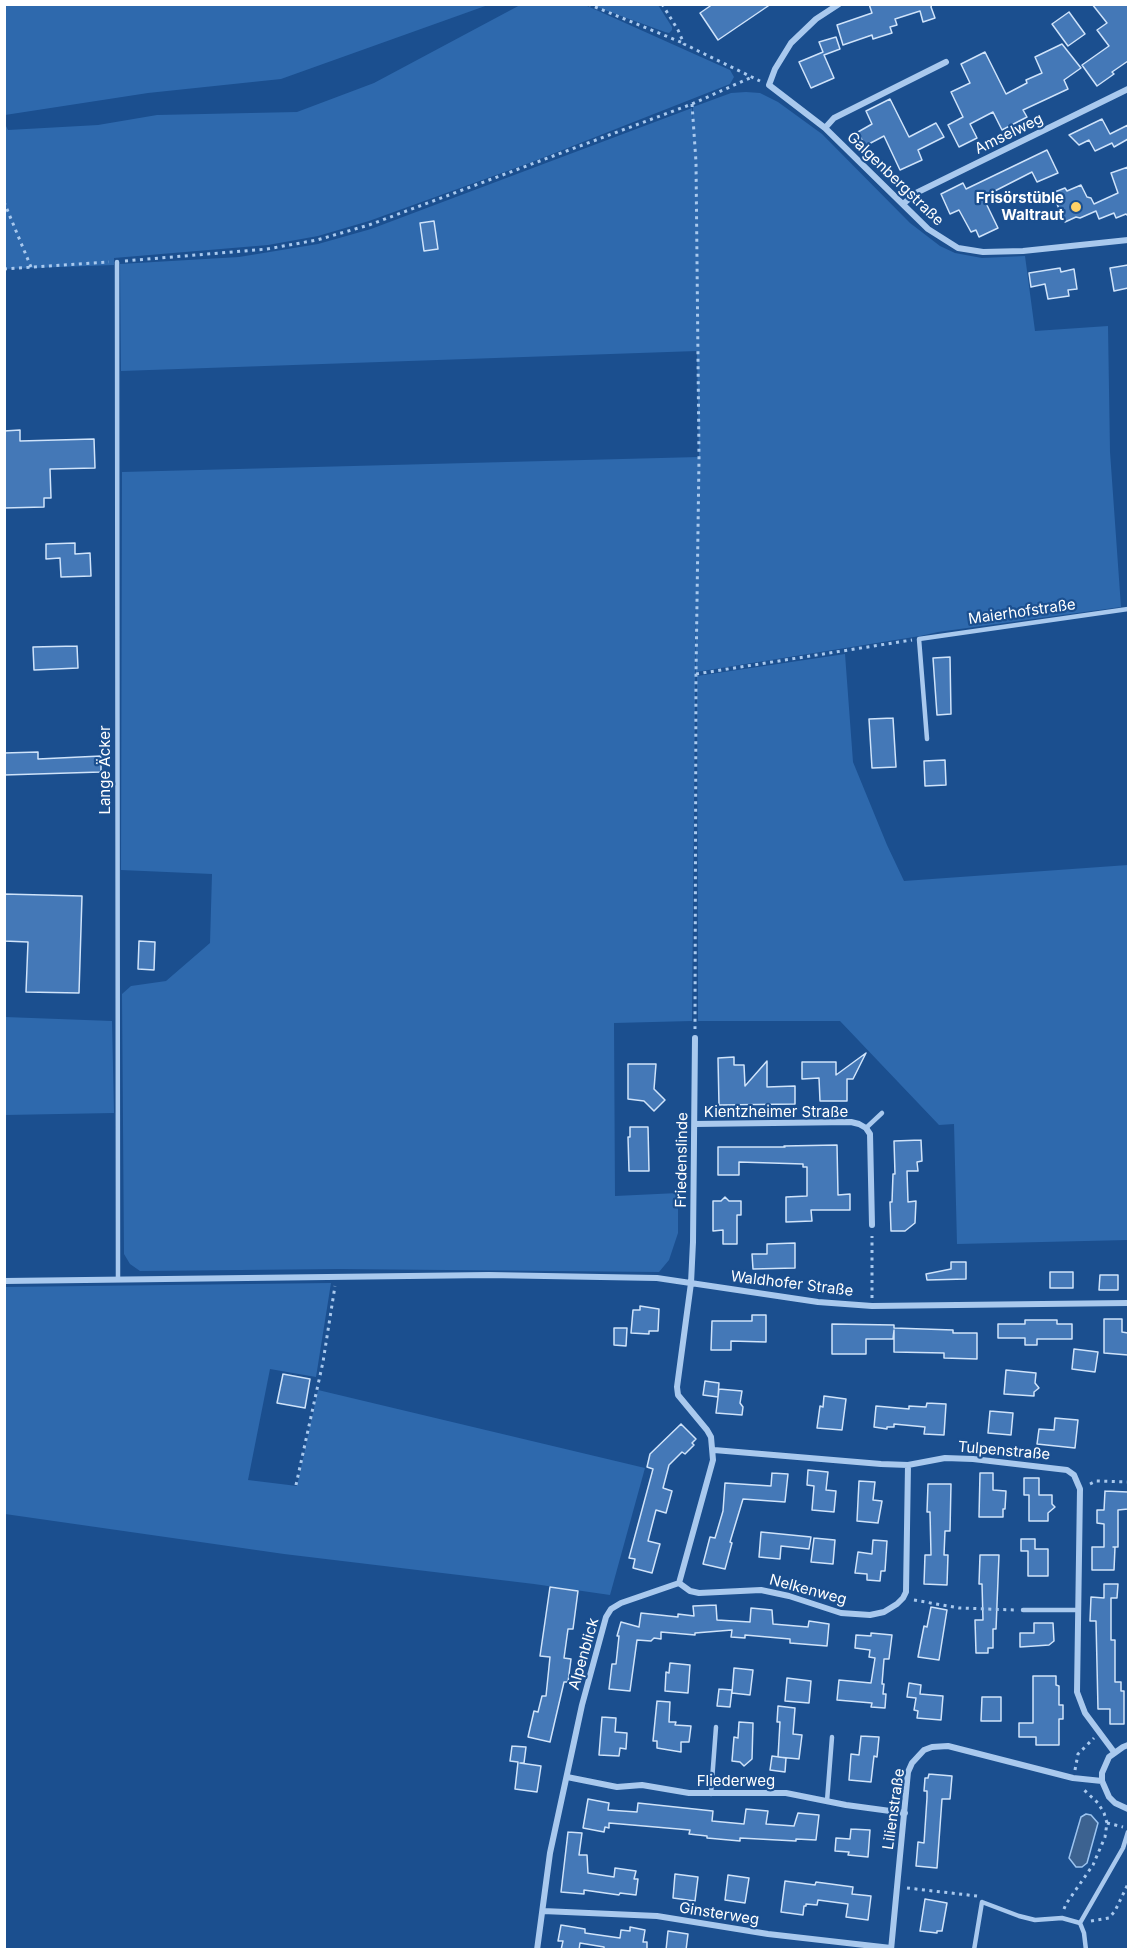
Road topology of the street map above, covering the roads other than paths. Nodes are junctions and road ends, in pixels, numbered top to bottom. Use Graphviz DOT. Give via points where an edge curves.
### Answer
graph roads {
  1 [pos="839,4"];
  2 [pos="946,62"];
  3 [pos="1128,89"];
  4 [pos="825,128"];
  5 [pos="903,204"];
  6 [pos="1128,240"];
  7 [pos="117,262"];
  8 [pos="1128,609"];
  9 [pos="927,739"];
  10 [pos="695,1038"];
  11 [pos="882,1113"];
  12 [pos="695,1124"];
  13 [pos="866,1128"];
  14 [pos="872,1225"];
  15 [pos="118,1279"];
  16 [pos="4,1281"];
  17 [pos="691,1283"];
  18 [pos="1128,1303"];
  19 [pos="714,1450"];
  20 [pos="908,1465"];
  21 [pos="680,1583"];
  22 [pos="1023,1610"];
  23 [pos="1077,1610"];
  24 [pos="716,1727"];
  25 [pos="832,1737"];
  26 [pos="1128,1745"];
  27 [pos="1114,1752"];
  28 [pos="567,1777"];
  29 [pos="1102,1781"];
  30 [pos="711,1794"];
  31 [pos="827,1800"];
  32 [pos="1128,1809"];
  33 [pos="904,1813"];
  34 [pos="1128,1830"];
  35 [pos="543,1911"];
  36 [pos="1080,1923"];
  37 [pos="891,1949"];
  38 [pos="537,1950"];
  39 [pos="974,1950"];
  40 [pos="1086,1950"];
  1 -- 4 [label="street, Galgenbergstraße" via="791,43 769,85"];
  2 -- 4 [label="street, Galgenbergstraße" via="834,118"];
  3 -- 5 [label="street, Amselweg" via="916,192"];
  4 -- 5 [label="street, Galgenbergstraße"];
  5 -- 6 [label="street, Galgenbergstraße" via="942,240 971,251 1023,251"];
  7 -- 15 [label="lane, Lange Äcker"];
  8 -- 9 [label="lane, Maierhofstraße" via="919,639"];
  10 -- 12 [label="street, Friedenslinde"];
  11 -- 13 [label="lane"];
  12 -- 13 [label="street, Kientzheimer Straße" via="851,1122"];
  12 -- 17 [label="street, Friedenslinde"];
  13 -- 14 [label="street, Kientzheimer Straße" via="870,1134"];
  15 -- 16 [label="street, Waldhofer Straße"];
  15 -- 17 [label="street, Waldhofer Straße" via="489,1275 657,1278"];
  17 -- 18 [label="street, Waldhofer Straße" via="872,1306"];
  17 -- 19 [label="street" via="678,1395 707,1430"];
  19 -- 20 [label="street, Tulpenstraße"];
  19 -- 21 [label="street"];
  20 -- 21 [label="street, Nelkenweg" via="907,1584 903,1598 884,1612 840,1613 774,1592 747,1589 699,1593"];
  20 -- 23 [label="street, Tulpenstraße" via="945,1458 1059,1467 1074,1475 1080,1489"];
  21 -- 28 [label="street, Alpenblick" via="621,1603 606,1617"];
  22 -- 23 [label="lane"];
  23 -- 27 [label="street" via="1077,1692 1084,1713"];
  24 -- 30 [label="lane"];
  25 -- 31 [label="lane"];
  26 -- 27 [label="street"];
  27 -- 29 [label="street" via="1105,1764"];
  28 -- 30 [label="street, Fliederweg" via="606,1786 655,1786"];
  28 -- 35 [label="street, Alpenblick" via="550,1853"];
  29 -- 32 [label="street" via="1109,1797"];
  29 -- 33 [label="street, Lilienstraße" via="1073,1778 948,1746 932,1747 918,1756 908,1772"];
  30 -- 31 [label="street, Fliederweg" via="772,1792"];
  31 -- 33 [label="street, Fliederweg"];
  33 -- 37 [label="street, Lilienstraße"];
  34 -- 36 [label="lane" via="1123,1848"];
  35 -- 37 [label="street, Ginsterweg" via="657,1916"];
  35 -- 38 [label="street, Alpenblick"];
  36 -- 39 [label="lane" via="1062,1918 1035,1920 982,1902"];
  36 -- 40 [label="lane"];
}
